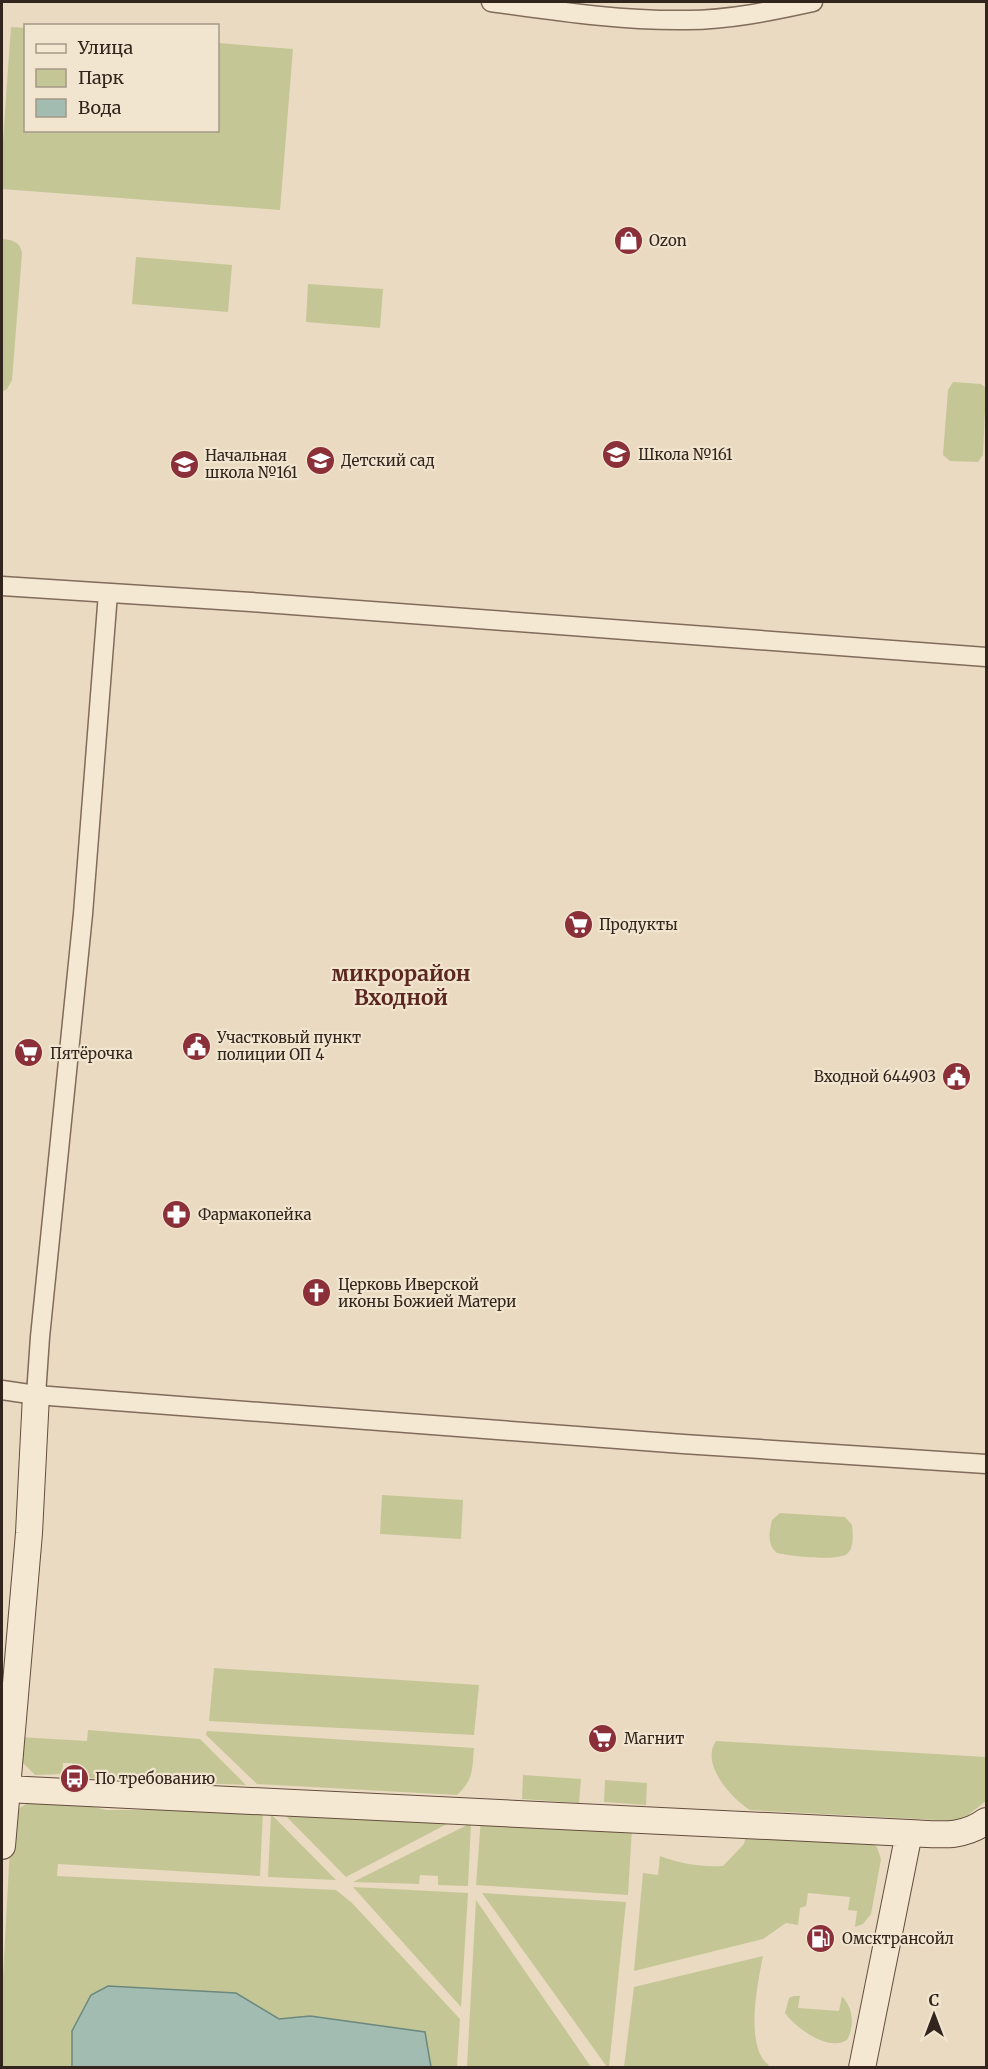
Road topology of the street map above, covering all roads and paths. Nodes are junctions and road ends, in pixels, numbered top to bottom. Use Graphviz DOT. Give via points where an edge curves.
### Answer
graph roads {
  1 [pos="491,2"];
  2 [pos="813,2"];
  3 [pos="2,586"];
  4 [pos="108,593"];
  5 [pos="987,657"];
  6 [pos="2,1390"];
  7 [pos="36,1395"];
  8 [pos="987,1464"];
  9 [pos="6,1789"];
  10 [pos="987,1821"];
  11 [pos="909,1833"];
  12 [pos="2,1846"];
  13 [pos="862,2067"];
  1 -- 2 [label="street" via="565,12 686,20 730,17"];
  3 -- 4 [label="street"];
  4 -- 5 [label="street"];
  4 -- 7 [label="street" via="83,914"];
  6 -- 7 [label="street"];
  7 -- 8 [label="street"];
  7 -- 9 [label="street" via="28,1545"];
  9 -- 11 [label="street"];
  9 -- 12 [label="street"];
  10 -- 11 [label="street" via="958,1834"];
  11 -- 13 [label="street"];
}
